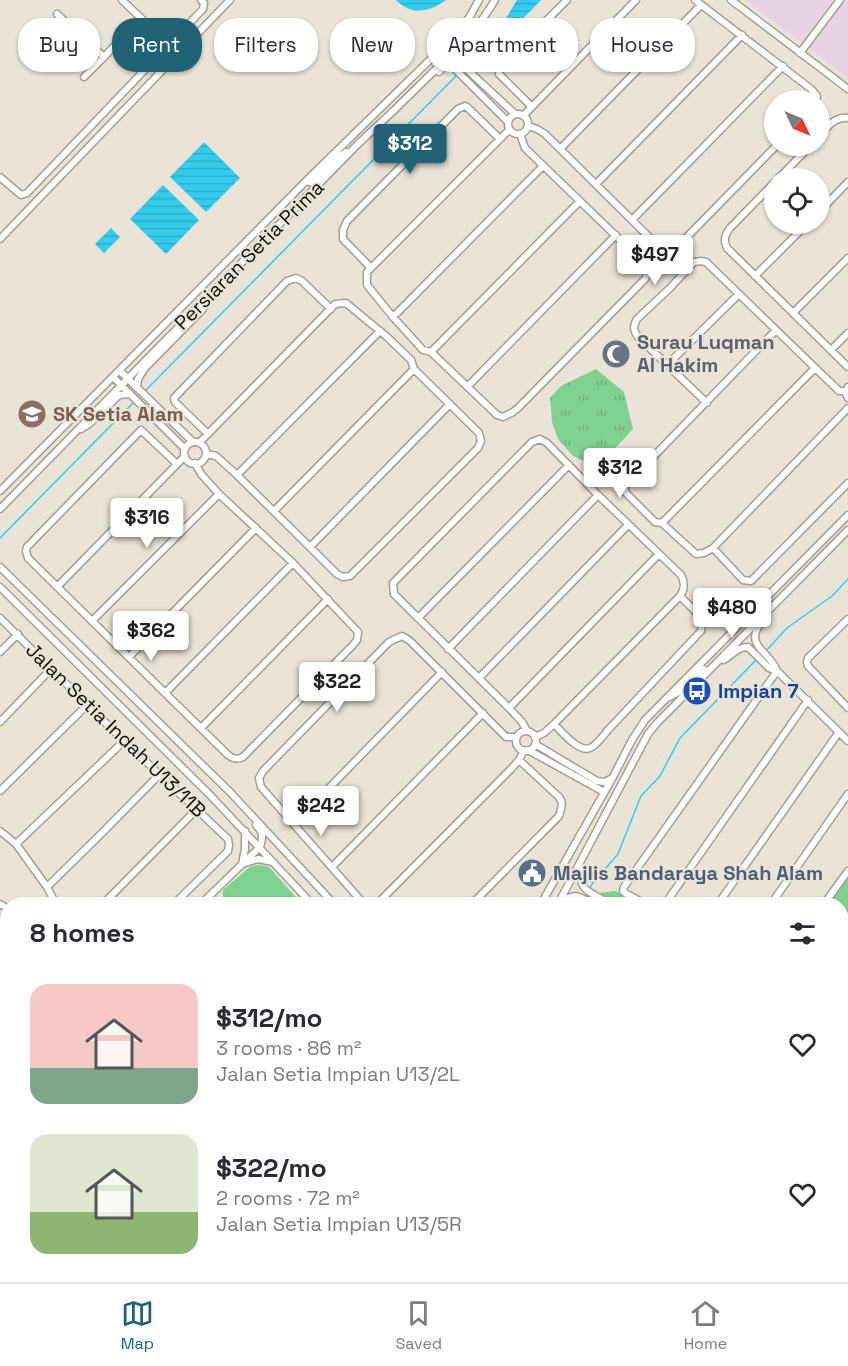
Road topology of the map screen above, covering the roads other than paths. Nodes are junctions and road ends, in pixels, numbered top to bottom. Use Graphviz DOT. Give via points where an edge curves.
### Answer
graph roads {
  1 [pos="122,0"];
  2 [pos="201,0"];
  3 [pos="230,0"];
  4 [pos="479,0"];
  5 [pos="495,0"];
  6 [pos="567,0"];
  7 [pos="636,0"];
  8 [pos="731,0"];
  9 [pos="837,1"];
  10 [pos="698,2"];
  11 [pos="57,14"];
  12 [pos="141,18"];
  13 [pos="194,18"];
  14 [pos="469,18"];
  15 [pos="484,18"];
  16 [pos="742,35"];
  17 [pos="112,49"];
  18 [pos="800,52"];
  19 [pos="104,57"];
  20 [pos="427,63"];
  21 [pos="783,66"];
  22 [pos="143,72"];
  23 [pos="434,72"];
  24 [pos="470,72"];
  25 [pos="84,77"];
  26 [pos="847,87"];
  27 [pos="812,90"];
  28 [pos="494,95"];
  29 [pos="488,102"];
  30 [pos="532,107"];
  31 [pos="394,111"];
  32 [pos="515,114"];
  33 [pos="523,116"];
  34 [pos="848,118"];
  35 [pos="507,122"];
  36 [pos="830,124"];
  37 [pos="528,126"];
  38 [pos="509,130"];
  39 [pos="520,135"];
  40 [pos="500,139"];
  41 [pos="357,145"];
  42 [pos="560,148"];
  43 [pos="766,156"];
  44 [pos="800,156"];
  45 [pos="543,166"];
  46 [pos="789,168"];
  47 [pos="0,177"];
  48 [pos="307,180"];
  49 [pos="848,182"];
  50 [pos="596,184"];
  51 [pos="764,193"];
  52 [pos="580,201"];
  53 [pos="830,201"];
  54 [pos="632,220"];
  55 [pos="797,234"];
  56 [pos="616,235"];
  57 [pos="0,239"];
  58 [pos="848,258"];
  59 [pos="369,270"];
  60 [pos="755,276"];
  61 [pos="210,294"];
  62 [pos="739,294"];
  63 [pos="333,306"];
  64 [pos="793,313"];
  65 [pos="393,317"];
  66 [pos="776,330"];
  67 [pos="380,331"];
  68 [pos="848,333"];
  69 [pos="831,350"];
  70 [pos="431,352"];
  71 [pos="667,365"];
  72 [pos="848,367"];
  73 [pos="815,368"];
  74 [pos="414,369"];
  75 [pos="120,371"];
  76 [pos="113,377"];
  77 [pos="127,378"];
  78 [pos="121,385"];
  79 [pos="468,386"];
  80 [pos="137,388"];
  81 [pos="847,392"];
  82 [pos="130,394"];
  83 [pos="706,402"];
  84 [pos="450,404"];
  85 [pos="848,408"];
  86 [pos="845,416"];
  87 [pos="75,432"];
  88 [pos="208,434"];
  89 [pos="196,442"];
  90 [pos="185,453"];
  91 [pos="206,454"];
  92 [pos="195,463"];
  93 [pos="177,465"];
  94 [pos="569,465"];
  95 [pos="237,475"];
  96 [pos="848,483"];
  97 [pos="0,491"];
  98 [pos="219,494"];
  99 [pos="598,495"];
  100 [pos="0,511"];
  101 [pos="273,511"];
  102 [pos="848,515"];
  103 [pos="662,523"];
  104 [pos="628,525"];
  105 [pos="256,528"];
  106 [pos="848,530"];
  107 [pos="310,547"];
  108 [pos="713,548"];
  109 [pos="659,554"];
  110 [pos="293,563"];
  111 [pos="0,567"];
  112 [pos="0,587"];
  113 [pos="57,587"];
  114 [pos="680,596"];
  115 [pos="327,599"];
  116 [pos="778,602"];
  117 [pos="0,618"];
  118 [pos="418,618"];
  119 [pos="848,618"];
  120 [pos="92,621"];
  121 [pos="18,634"];
  122 [pos="448,648"];
  123 [pos="757,650"];
  124 [pos="0,652"];
  125 [pos="129,657"];
  126 [pos="52,668"];
  127 [pos="711,669"];
  128 [pos="777,671"];
  129 [pos="442,672"];
  130 [pos="704,675"];
  131 [pos="479,678"];
  132 [pos="165,693"];
  133 [pos="666,698"];
  134 [pos="808,700"];
  135 [pos="846,703"];
  136 [pos="88,704"];
  137 [pos="509,708"];
  138 [pos="483,713"];
  139 [pos="0,722"];
  140 [pos="554,724"];
  141 [pos="201,728"];
  142 [pos="527,730"];
  143 [pos="839,732"];
  144 [pos="516,738"];
  145 [pos="535,740"];
  146 [pos="124,741"];
  147 [pos="848,741"];
  148 [pos="640,748"];
  149 [pos="526,750"];
  150 [pos="519,760"];
  151 [pos="572,770"];
  152 [pos="160,774"];
  153 [pos="613,777"];
  154 [pos="592,786"];
  155 [pos="0,791"];
  156 [pos="230,792"];
  157 [pos="604,792"];
  158 [pos="848,794"];
  159 [pos="597,805"];
  160 [pos="197,809"];
  161 [pos="294,824"];
  162 [pos="0,831"];
  163 [pos="245,831"];
  164 [pos="16,844"];
  165 [pos="260,847"];
  166 [pos="274,862"];
  167 [pos="242,864"];
  168 [pos="579,865"];
  169 [pos="332,867"];
  170 [pos="848,872"];
  171 [pos="47,887"];
  172 [pos="52,897"];
  173 [pos="110,897"];
  174 [pos="181,897"];
  175 [pos="208,897"];
  176 [pos="306,897"];
  177 [pos="328,897"];
  178 [pos="358,897"];
  179 [pos="384,897"];
  180 [pos="479,897"];
  181 [pos="546,897"];
  182 [pos="562,897"];
  183 [pos="598,897"];
  184 [pos="632,897"];
  185 [pos="670,897"];
  186 [pos="723,897"];
  187 [pos="776,897"];
  188 [pos="829,897"];
  1 -- 12 [label="street"];
  2 -- 13 [label="street" via="203,9"];
  3 -- 57 [label="street"];
  4 -- 14 [label="street, Persiaran Setia Prima"];
  5 -- 15 [label="street, Persiaran Setia Prima"];
  6 -- 30 [label="street" via="499,68 499,74"];
  7 -- 30 [label="street"];
  8 -- 18 [label="street"];
  9 -- 18 [label="street"];
  10 -- 16 [label="street"];
  10 -- 42 [label="street"];
  11 -- 19 [label="street"];
  16 -- 21 [label="street"];
  16 -- 50 [label="street"];
  17 -- 19 [label="street"];
  18 -- 26 [label="street"];
  19 -- 25 [label="street"];
  20 -- 48 [label="street, Persiaran Setia Prima"];
  21 -- 27 [label="street"];
  21 -- 54 [label="street"];
  22 -- 47 [label="street" via="27,193 21,195"];
  23 -- 31 [label="street, Persiaran Setia Prima"];
  24 -- 28 [label="street"];
  28 -- 29 [label="street"];
  28 -- 32 [label="street"];
  29 -- 31 [label="street" via="454,68 447,66"];
  29 -- 35 [label="street"];
  30 -- 33 [label="street"];
  31 -- 41 [label="street, Persiaran Setia Prima"];
  32 -- 33 [label="street"];
  32 -- 35 [label="street"];
  33 -- 37 [label="street"];
  34 -- 36 [label="street" via="835,119"];
  35 -- 38 [label="street"];
  37 -- 39 [label="street"];
  37 -- 42 [label="street" via="545,134"];
  38 -- 39 [label="street"];
  38 -- 40 [label="street"];
  39 -- 45 [label="street" via="525,148"];
  40 -- 59 [label="street"];
  40 -- 59 [label="street" via="467,107 458,109 347,221 344,238"];
  41 -- 48 [label="street" via="338,157 313,182"];
  41 -- 61 [label="street, Persiaran Setia Prima"];
  42 -- 50 [label="street"];
  43 -- 54 [label="street" via="676,246 661,249"];
  44 -- 46 [label="street"];
  45 -- 52 [label="street"];
  45 -- 65 [label="street"];
  48 -- 75 [label="street, Persiaran Setia Prima"];
  49 -- 53 [label="street"];
  50 -- 54 [label="street"];
  51 -- 60 [label="street" via="725,235 727,248"];
  52 -- 56 [label="street"];
  52 -- 70 [label="street"];
  55 -- 60 [label="street"];
  56 -- 79 [label="street"];
  56 -- 79 [label="street" via="645,264 645,279 508,415 496,415"];
  58 -- 64 [label="street"];
  59 -- 65 [label="street" via="367,285"];
  60 -- 64 [label="street"];
  61 -- 77 [label="street, Persiaran Setia Prima"];
  61 -- 80 [label="street" via="203,309 145,369"];
  62 -- 66 [label="street"];
  62 -- 71 [label="street"];
  62 -- 71 [label="street" via="706,262 694,262 634,324 634,332"];
  63 -- 67 [label="street" via="346,303"];
  63 -- 88 [label="street"];
  63 -- 88 [label="street" via="296,278 279,289 174,398"];
  64 -- 69 [label="street"];
  65 -- 70 [label="street" via="423,350"];
  66 -- 73 [label="street"];
  66 -- 83 [label="street"];
  67 -- 74 [label="street" via="411,360"];
  67 -- 95 [label="street"];
  68 -- 69 [label="street"];
  69 -- 72 [label="street"];
  70 -- 79 [label="street"];
  71 -- 83 [label="street"];
  73 -- 81 [label="street" via="839,391"];
  73 -- 103 [label="street"];
  74 -- 84 [label="street"];
  74 -- 101 [label="street"];
  75 -- 76 [label="street, Persiaran Setia Prima"];
  75 -- 77 [label="street"];
  76 -- 78 [label="street"];
  76 -- 97 [label="street, Persiaran Setia Prima"];
  77 -- 78 [label="street, Persiaran Setia Prima"];
  77 -- 80 [label="street"];
  78 -- 82 [label="street"];
  78 -- 87 [label="street, Persiaran Setia Prima"];
  80 -- 89 [label="street"];
  82 -- 87 [label="street" via="119,395"];
  82 -- 90 [label="street"];
  83 -- 103 [label="street" via="625,486 625,492 655,522"];
  84 -- 107 [label="street"];
  84 -- 107 [label="street" via="479,433 478,448 350,576 337,574"];
  85 -- 86 [label="street"];
  86 -- 108 [label="street"];
  87 -- 100 [label="street, Persiaran Setia Prima"];
  88 -- 89 [label="street"];
  89 -- 90 [label="street" via="188,445"];
  89 -- 91 [label="street"];
  90 -- 92 [label="street" via="189,462"];
  90 -- 93 [label="street"];
  91 -- 92 [label="street"];
  91 -- 95 [label="street" via="216,456"];
  92 -- 98 [label="street"];
  93 -- 113 [label="street"];
  93 -- 113 [label="street" via="141,430 27,547 28,558"];
  94 -- 99 [label="street"];
  94 -- 118 [label="street"];
  94 -- 118 [label="street" via="547,443 540,439 532,442 394,580 394,594"];
  95 -- 101 [label="street"];
  96 -- 108 [label="street" via="751,581 743,580"];
  98 -- 105 [label="street"];
  98 -- 120 [label="street"];
  99 -- 104 [label="street"];
  99 -- 122 [label="street"];
  101 -- 107 [label="street"];
  102 -- 133 [label="street"];
  103 -- 108 [label="street" via="696,554"];
  104 -- 109 [label="street"];
  104 -- 131 [label="street"];
  105 -- 110 [label="street"];
  105 -- 125 [label="street"];
  106 -- 116 [label="street"];
  109 -- 114 [label="street" via="684,580"];
  109 -- 137 [label="street"];
  110 -- 115 [label="street"];
  110 -- 132 [label="street"];
  111 -- 156 [label="street"];
  112 -- 163 [label="street"];
  113 -- 120 [label="street"];
  114 -- 140 [label="street"];
  114 -- 140 [label="street" via="702,621 701,632 601,738 589,748 579,748"];
  115 -- 141 [label="street"];
  115 -- 141 [label="street" via="358,632 353,645 243,757 234,759 228,755"];
  116 -- 123 [label="street" via="757,629"];
  116 -- 127 [label="street"];
  117 -- 121 [label="street, Jalan Setia Indah U13/11B"];
  118 -- 122 [label="street"];
  119 -- 135 [label="street" via="807,662"];
  120 -- 125 [label="street"];
  121 -- 124 [label="street"];
  121 -- 126 [label="street, Jalan Setia Indah U13/11B"];
  122 -- 131 [label="street"];
  123 -- 127 [label="street" via="743,647"];
  123 -- 128 [label="street"];
  125 -- 132 [label="street"];
  126 -- 136 [label="street, Jalan Setia Indah U13/11B"];
  126 -- 139 [label="street"];
  127 -- 130 [label="street"];
  128 -- 134 [label="street"];
  128 -- 184 [label="street" via="624,887 624,893"];
  129 -- 138 [label="street"];
  129 -- 161 [label="street"];
  129 -- 161 [label="street" via="402,636 389,642 263,771 259,784"];
  130 -- 133 [label="street" via="703,669 679,692"];
  130 -- 148 [label="street" via="657,723"];
  131 -- 137 [label="street"];
  132 -- 141 [label="street"];
  133 -- 153 [label="street" via="645,720"];
  134 -- 143 [label="street"];
  134 -- 185 [label="street"];
  136 -- 146 [label="street, Jalan Setia Indah U13/11B"];
  136 -- 155 [label="street"];
  137 -- 142 [label="street"];
  138 -- 144 [label="street" via="506,737"];
  138 -- 169 [label="street"];
  140 -- 145 [label="street"];
  142 -- 144 [label="street"];
  142 -- 145 [label="street"];
  143 -- 147 [label="street"];
  143 -- 186 [label="street"];
  144 -- 149 [label="street" via="516,744"];
  145 -- 149 [label="street" via="531,749"];
  145 -- 151 [label="street"];
  146 -- 152 [label="street, Jalan Setia Indah U13/11B"];
  146 -- 164 [label="street"];
  148 -- 157 [label="street" via="614,789"];
  148 -- 168 [label="street"];
  149 -- 150 [label="street"];
  149 -- 151 [label="street"];
  150 -- 179 [label="street"];
  150 -- 180 [label="street" via="559,797 562,808 559,816"];
  151 -- 153 [label="street" via="597,782"];
  151 -- 154 [label="street"];
  152 -- 160 [label="street, Jalan Setia Indah U13/11B"];
  152 -- 171 [label="street"];
  153 -- 157 [label="street"];
  154 -- 157 [label="street"];
  154 -- 159 [label="street" via="600,794"];
  156 -- 165 [label="street" via="233,802 261,830"];
  156 -- 177 [label="street"];
  157 -- 159 [label="street"];
  158 -- 187 [label="street"];
  159 -- 181 [label="street"];
  160 -- 173 [label="street"];
  160 -- 174 [label="street, Jalan Setia Indah U13/11B" via="228,840 228,851"];
  161 -- 169 [label="street"];
  162 -- 164 [label="street"];
  163 -- 165 [label="street"];
  163 -- 167 [label="street"];
  164 -- 171 [label="street"];
  165 -- 166 [label="street"];
  165 -- 167 [label="street"];
  166 -- 167 [label="street" via="258,859"];
  166 -- 176 [label="street"];
  167 -- 175 [label="street"];
  168 -- 182 [label="street"];
  168 -- 183 [label="street" via="584,889"];
  169 -- 178 [label="street"];
  170 -- 188 [label="street"];
  171 -- 172 [label="street"];
}
